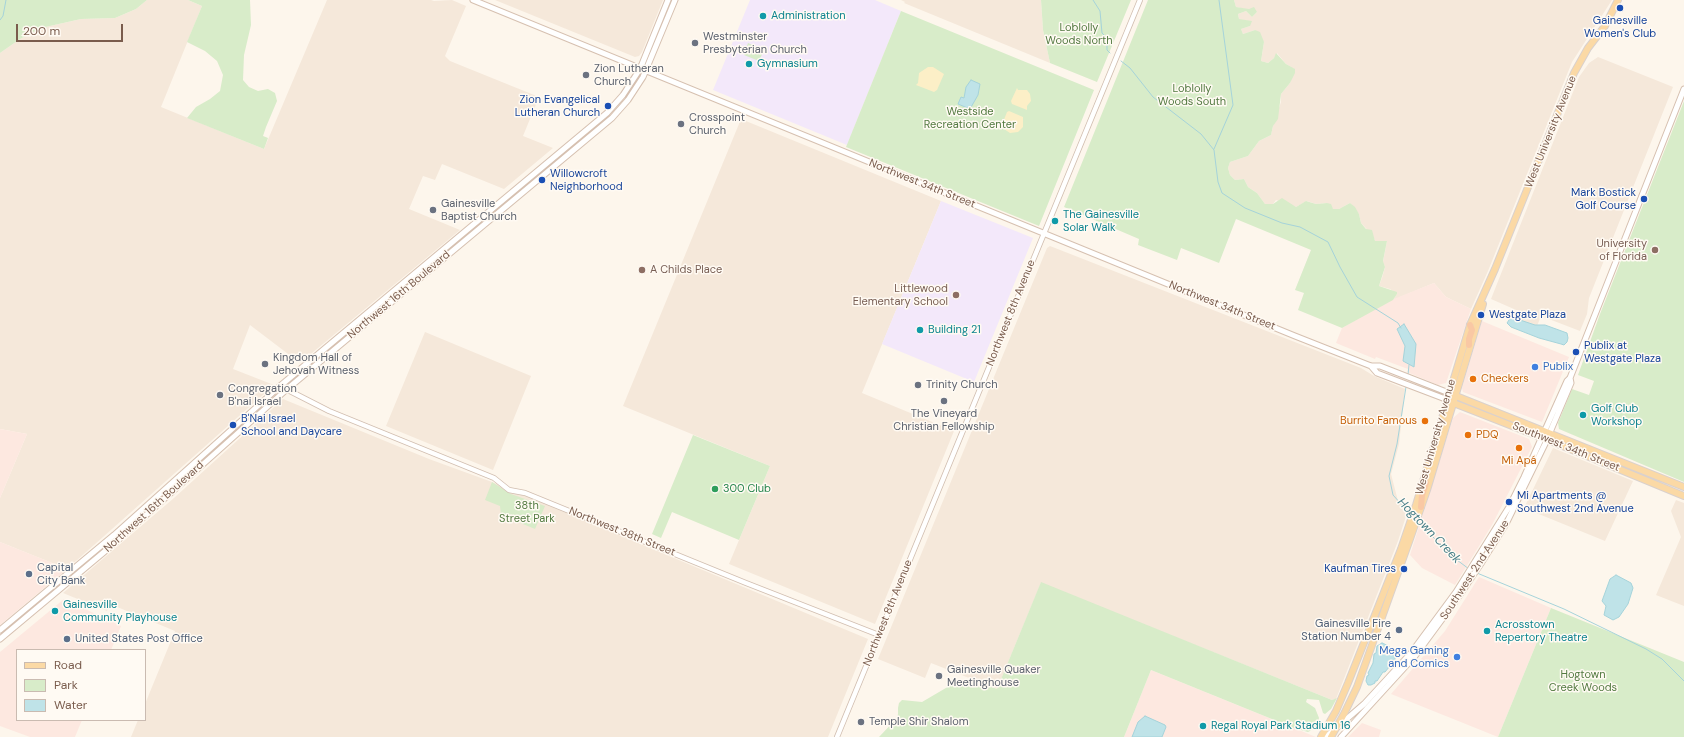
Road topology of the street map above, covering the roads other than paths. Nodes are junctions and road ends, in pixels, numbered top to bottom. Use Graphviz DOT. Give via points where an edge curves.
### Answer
graph roads {
  1 [pos="473,0"];
  2 [pos="668,0"];
  3 [pos="675,0"];
  4 [pos="1140,0"];
  5 [pos="1618,0"];
  6 [pos="640,69"];
  7 [pos="646,71"];
  8 [pos="1684,90"];
  9 [pos="1043,233"];
  10 [pos="1495,269"];
  11 [pos="1470,325"];
  12 [pos="1469,345"];
  13 [pos="1371,366"];
  14 [pos="280,386"];
  15 [pos="286,390"];
  16 [pos="1452,394"];
  17 [pos="1450,402"];
  18 [pos="1548,432"];
  19 [pos="1545,438"];
  20 [pos="1424,479"];
  21 [pos="1684,487"];
  22 [pos="1684,496"];
  23 [pos="1419,506"];
  24 [pos="1411,529"];
  25 [pos="1485,546"];
  26 [pos="1490,549"];
  27 [pos="5,626"];
  28 [pos="0,630"];
  29 [pos="0,635"];
  30 [pos="879,635"];
  31 [pos="0,640"];
  32 [pos="1404,661"];
  33 [pos="1396,677"];
  34 [pos="1337,727"];
  35 [pos="837,737"];
  36 [pos="1321,737"];
  37 [pos="1326,737"];
  38 [pos="1331,737"];
  39 [pos="1341,737"];
  1 -- 6 [label="main road, Northwest 34th Street"];
  2 -- 6 [label="main road, Northwest 16th Boulevard"];
  3 -- 7 [label="main road, Northwest 16th Boulevard"];
  4 -- 9 [label="street, Northwest 8th Avenue"];
  5 -- 10 [label="main road, West University Avenue" via="1605,26 1588,48 1574,73"];
  6 -- 7 [label="main road, Northwest 34th Street"];
  6 -- 14 [label="main road, Northwest 16th Boulevard" via="623,95 599,120"];
  7 -- 9 [label="main road, Northwest 34th Street"];
  7 -- 15 [label="main road, Northwest 16th Boulevard" via="628,100 604,126"];
  8 -- 18 [label="main road, Southwest 2nd Avenue" via="1570,378 1571,383"];
  9 -- 13 [label="main road, Northwest 34th Street"];
  9 -- 30 [label="street, Northwest 8th Avenue"];
  10 -- 11 [label="main road, West University Avenue"];
  10 -- 12 [label="main road, West University Avenue"];
  11 -- 12 [label="highway" via="1472,330"];
  11 -- 16 [label="main road, West University Avenue"];
  12 -- 16 [label="main road, West University Avenue"];
  13 -- 16 [label="main road, Northwest 34th Street" via="1380,366"];
  13 -- 17 [label="main road, Northwest 34th Street" via="1377,372"];
  14 -- 15 [label="street, Northwest 38th Street"];
  14 -- 27 [label="main road, Northwest 16th Boulevard" via="114,535"];
  15 -- 30 [label="street, Northwest 38th Street" via="329,411 494,478 509,490 525,493"];
  15 -- 31 [label="main road, Northwest 16th Boulevard" via="121,538"];
  16 -- 17 [label="main road, West University Avenue"];
  16 -- 18 [label="main road, Southwest 34th Street"];
  17 -- 19 [label="main road, Southwest 34th Street"];
  17 -- 20 [label="main road, West University Avenue"];
  17 -- 23 [label="main road, West University Avenue"];
  18 -- 19 [label="main road, Southwest 2nd Avenue"];
  18 -- 21 [label="main road, Southwest 34th Street"];
  19 -- 22 [label="main road, Southwest 34th Street"];
  19 -- 25 [label="main road, Southwest 2nd Avenue"];
  19 -- 26 [label="main road, Southwest 2nd Avenue" via="1520,497"];
  20 -- 23 [label="highway" via="1426,481"];
  23 -- 24 [label="main road, West University Avenue"];
  24 -- 34 [label="main road, West University Avenue" via="1357,687"];
  24 -- 36 [label="main road, West University Avenue" via="1348,683"];
  25 -- 26 [label="main road"];
  25 -- 32 [label="main road, Southwest 2nd Avenue" via="1425,635"];
  26 -- 33 [label="main road, Southwest 2nd Avenue" via="1472,579"];
  27 -- 28 [label="main road, Northwest 16th Boulevard"];
  27 -- 29 [label="main road"];
  30 -- 35 [label="street, Northwest 8th Avenue"];
  32 -- 33 [label="main road"];
  32 -- 34 [label="main road, Southwest 2nd Avenue" via="1364,704"];
  33 -- 39 [label="main road, Southwest 2nd Avenue"];
  34 -- 37 [label="main road, Southwest 2nd Avenue"];
  34 -- 38 [label="main road, West University Avenue"];
}
